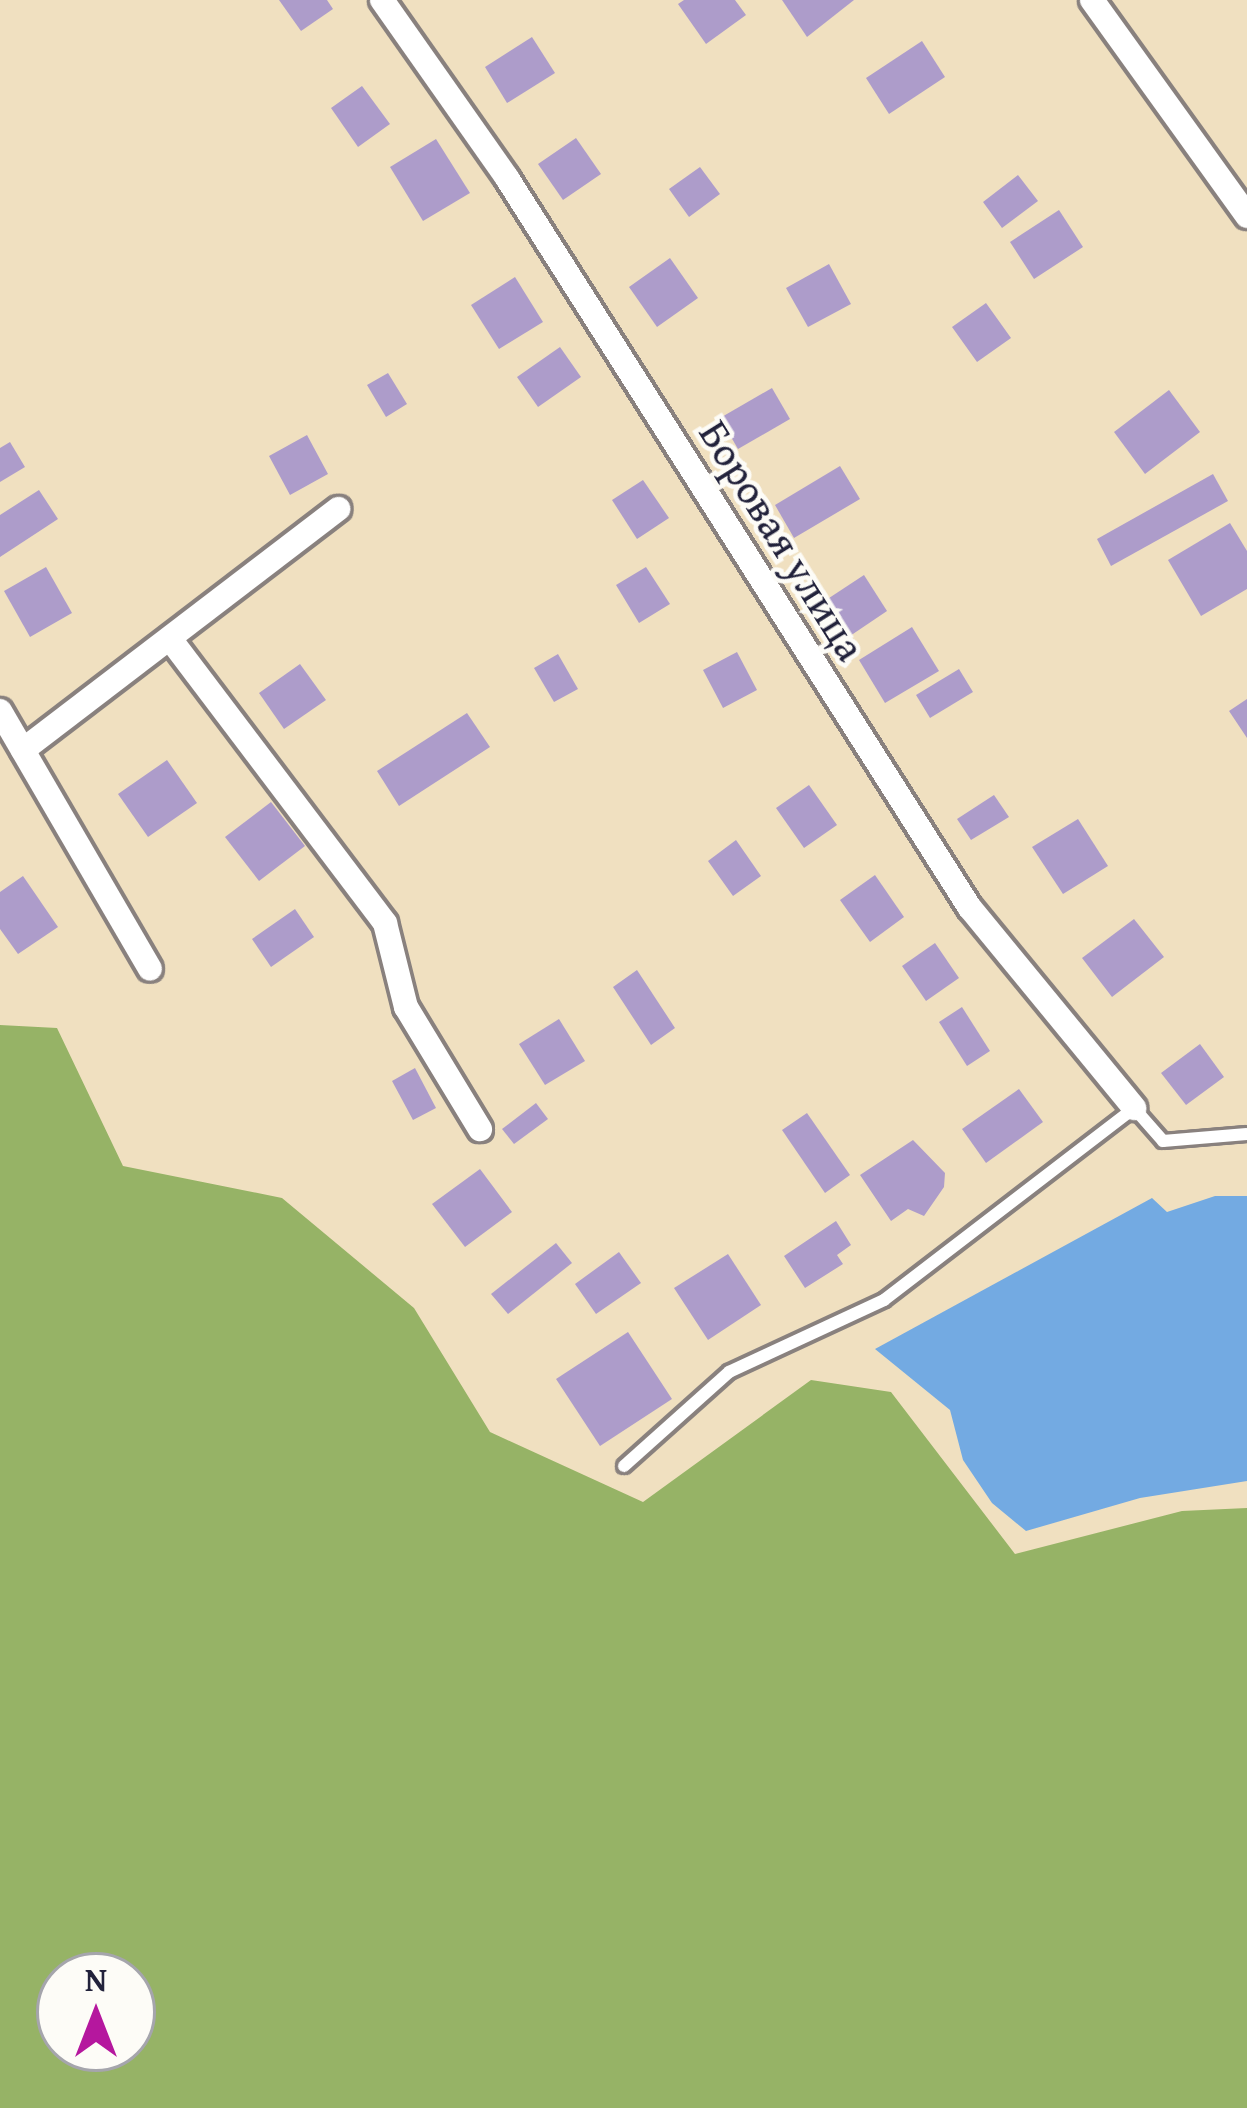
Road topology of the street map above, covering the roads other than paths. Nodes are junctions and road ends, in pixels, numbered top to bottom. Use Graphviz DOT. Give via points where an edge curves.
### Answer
graph roads {
  1 [pos="382,0"];
  2 [pos="1092,0"];
  3 [pos="1247,215"];
  4 [pos="338,509"];
  5 [pos="171,640"];
  6 [pos="0,712"];
  7 [pos="23,750"];
  8 [pos="150,969"];
  9 [pos="1134,1108"];
  10 [pos="480,1129"];
  11 [pos="1247,1135"];
  12 [pos="624,1466"];
  1 -- 9 [label="street, Боровая улица" via="507,178 970,908"];
  2 -- 3 [label="street"];
  4 -- 5 [label="street"];
  5 -- 7 [label="street"];
  5 -- 10 [label="street" via="385,923 406,1007"];
  6 -- 7 [label="street"];
  7 -- 8 [label="street"];
  9 -- 11 [label="lane" via="1163,1141"];
  9 -- 12 [label="lane" via="884,1300 729,1372"];
}
